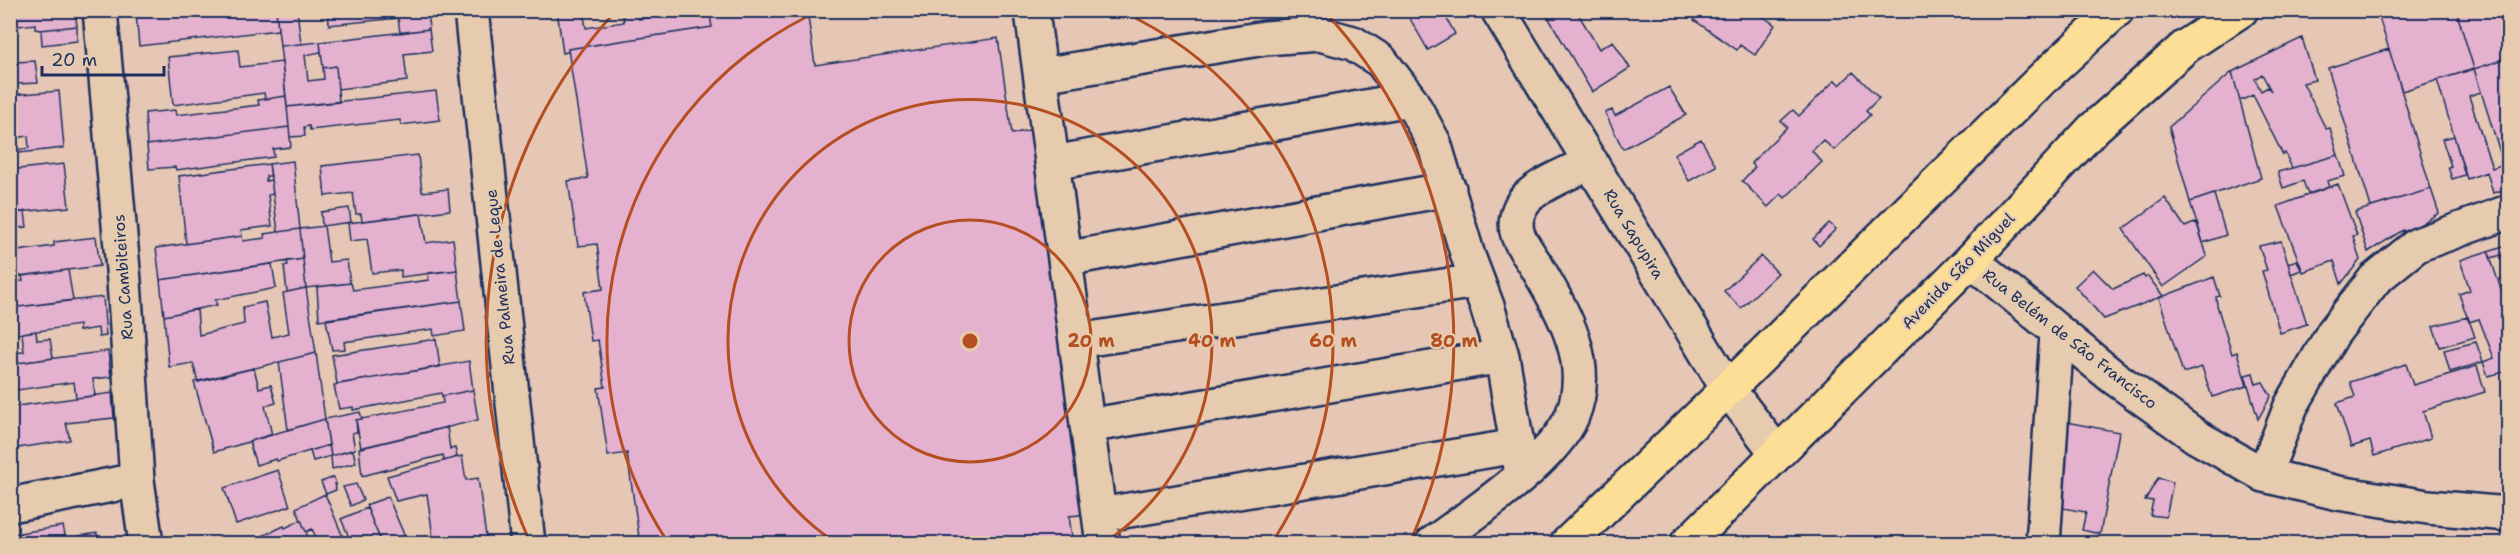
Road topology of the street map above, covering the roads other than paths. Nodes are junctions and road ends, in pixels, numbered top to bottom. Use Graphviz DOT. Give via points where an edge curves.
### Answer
graph roads {
  1 [pos="100,10"];
  2 [pos="471,10"];
  3 [pos="1498,10"];
  4 [pos="2117,10"];
  5 [pos="2241,10"];
  6 [pos="1032,12"];
  7 [pos="1041,75"];
  8 [pos="1410,99"];
  9 [pos="1591,162"];
  10 [pos="1053,163"];
  11 [pos="1449,189"];
  12 [pos="2508,212"];
  13 [pos="1065,259"];
  14 [pos="1971,260"];
  15 [pos="1477,281"];
  16 [pos="2057,334"];
  17 [pos="1076,341"];
  18 [pos="1502,357"];
  19 [pos="1728,389"];
  20 [pos="1088,426"];
  21 [pos="1777,453"];
  22 [pos="1519,460"];
  23 [pos="2264,475"];
  24 [pos="137,480"];
  25 [pos="10,505"];
  26 [pos="2508,514"];
  27 [pos="1101,529"];
  28 [pos="146,543"];
  29 [pos="528,543"];
  30 [pos="1432,543"];
  31 [pos="1567,543"];
  32 [pos="1686,543"];
  33 [pos="2043,543"];
  1 -- 24 [label="street, Rua Cambiteiros"];
  2 -- 29 [label="street, Rua Palmeira de Leque"];
  3 -- 9 [label="street, Rua Sapupira"];
  4 -- 19 [label="main road"];
  5 -- 14 [label="main road, Avenida São Miguel" via="2185,47 2093,129"];
  6 -- 7 [label="street"];
  7 -- 8 [label="street" via="1265,38 1320,34 1353,43 1381,61"];
  7 -- 10 [label="street"];
  8 -- 10 [label="street"];
  8 -- 11 [label="street" via="1434,143"];
  9 -- 19 [label="street, Rua Sapupira"];
  9 -- 22 [label="street" via="1540,188 1525,200 1516,217 1518,235 1562,312 1577,348 1581,386 1572,416 1556,445"];
  10 -- 13 [label="street"];
  11 -- 13 [label="street"];
  11 -- 15 [label="street"];
  12 -- 23 [label="street" via="2417,245 2375,279 2333,333 2291,406"];
  13 -- 17 [label="street"];
  14 -- 16 [label="street, Rua Belém de São Francisco"];
  14 -- 21 [label="main road, Avenida São Miguel"];
  15 -- 17 [label="street"];
  15 -- 18 [label="street"];
  16 -- 23 [label="street, Rua Belém de São Francisco" via="2197,436"];
  16 -- 33 [label="street"];
  17 -- 20 [label="street"];
  18 -- 20 [label="street"];
  18 -- 22 [label="street"];
  19 -- 21 [label="street, Rua Sapupira"];
  19 -- 31 [label="main road"];
  20 -- 27 [label="street"];
  21 -- 32 [label="main road, Avenida São Miguel"];
  22 -- 27 [label="street"];
  22 -- 30 [label="street" via="1486,504"];
  23 -- 26 [label="street, Rua Belém de São Francisco" via="2350,495"];
  24 -- 25 [label="street"];
  24 -- 28 [label="street, Rua Cambiteiros"];
}
